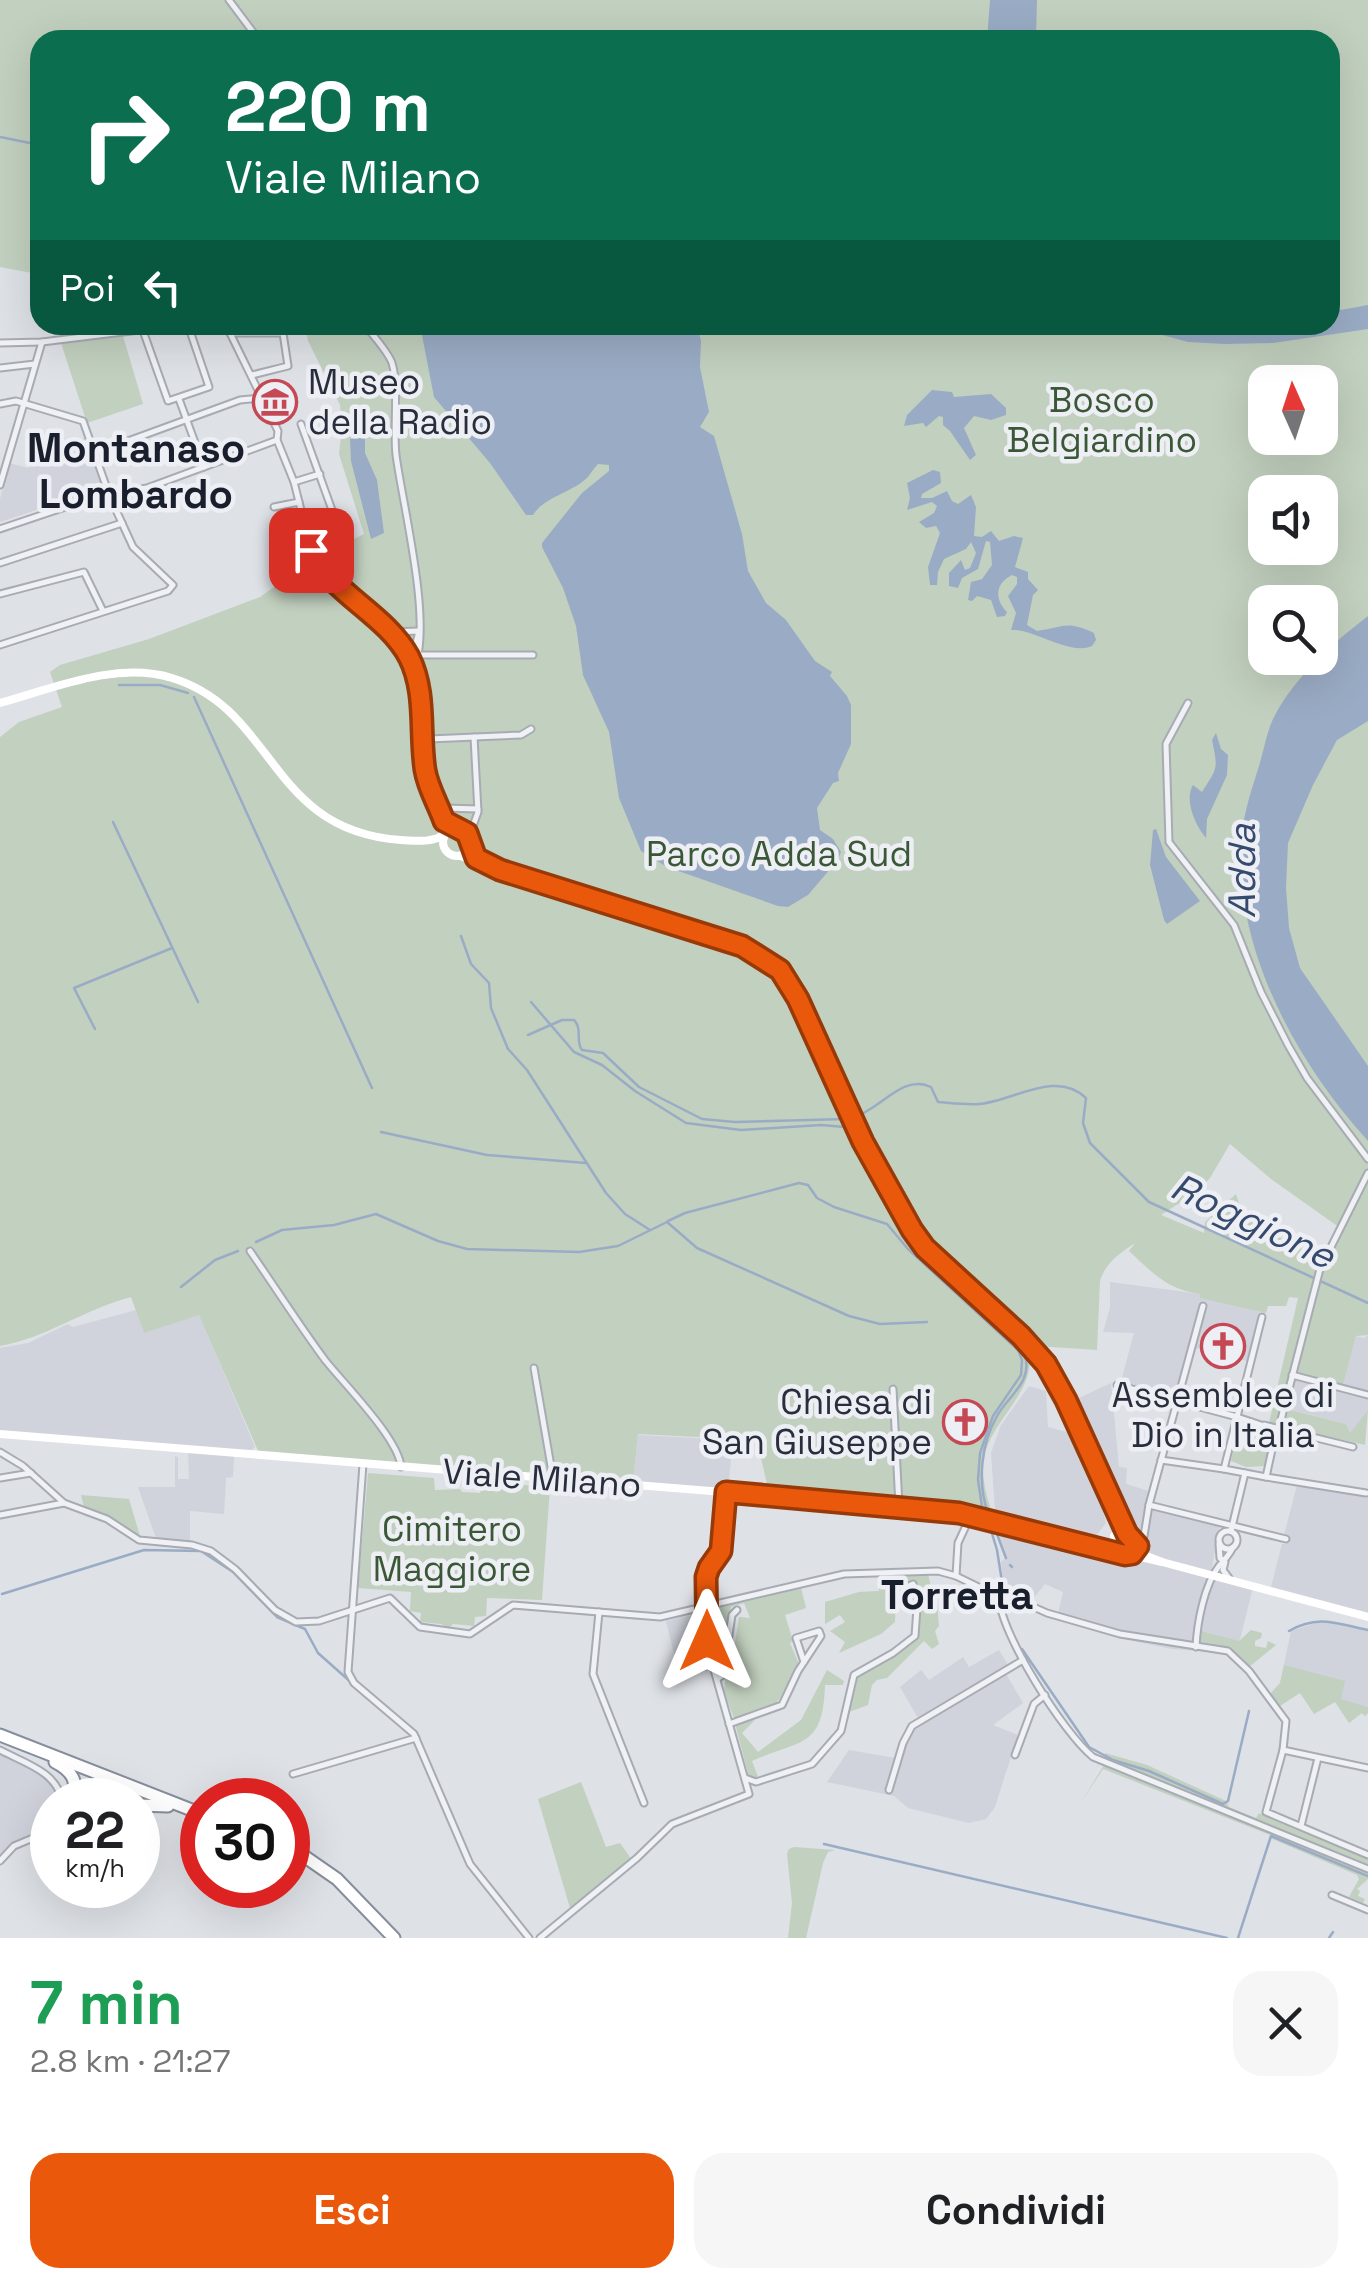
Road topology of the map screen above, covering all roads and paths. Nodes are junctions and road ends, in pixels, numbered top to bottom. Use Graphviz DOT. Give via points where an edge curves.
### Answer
graph roads {
  1 [pos="229,0"];
  2 [pos="252,30"];
  3 [pos="88,335"];
  4 [pos="144,335"];
  5 [pos="188,335"];
  6 [pos="232,335"];
  7 [pos="283,335"];
  8 [pos="372,335"];
  9 [pos="42,342"];
  10 [pos="0,343"];
  11 [pos="34,364"];
  12 [pos="0,368"];
  13 [pos="252,375"];
  14 [pos="179,398"];
  15 [pos="262,398"];
  16 [pos="23,403"];
  17 [pos="0,404"];
  18 [pos="187,420"];
  19 [pos="301,424"];
  20 [pos="277,440"];
  21 [pos="95,453"];
  22 [pos="0,454"];
  23 [pos="8,457"];
  24 [pos="204,467"];
  25 [pos="321,474"];
  26 [pos="294,482"];
  27 [pos="0,485"];
  28 [pos="109,494"];
  29 [pos="300,502"];
  30 [pos="274,507"];
  31 [pos="336,521"];
  32 [pos="122,523"];
  33 [pos="2,528"];
  34 [pos="0,563"];
  35 [pos="0,594"];
  36 [pos="104,612"];
  37 [pos="419,631"];
  38 [pos="389,632"];
  39 [pos="0,646"];
  40 [pos="407,651"];
  41 [pos="420,653"];
  42 [pos="534,655"];
  43 [pos="414,669"];
  44 [pos="1188,702"];
  45 [pos="0,703"];
  46 [pos="530,729"];
  47 [pos="474,737"];
  48 [pos="478,809"];
  49 [pos="444,821"];
  50 [pos="473,824"];
  51 [pos="458,829"];
  52 [pos="446,834"];
  53 [pos="421,840"];
  54 [pos="470,841"];
  55 [pos="446,850"];
  56 [pos="460,856"];
  57 [pos="480,861"];
  58 [pos="1368,1160"];
  59 [pos="1368,1173"];
  60 [pos="250,1251"];
  61 [pos="1202,1306"];
  62 [pos="1262,1316"];
  63 [pos="534,1368"];
  64 [pos="1292,1374"];
  65 [pos="1117,1385"];
  66 [pos="892,1389"];
  67 [pos="1368,1395"];
  68 [pos="1178,1402"];
  69 [pos="1237,1417"];
  70 [pos="1281,1419"];
  71 [pos="1258,1424"];
  72 [pos="1271,1426"];
  73 [pos="1279,1429"];
  74 [pos="0,1434"];
  75 [pos="1276,1439"];
  76 [pos="1354,1448"];
  77 [pos="0,1452"];
  78 [pos="1161,1460"];
  79 [pos="364,1464"];
  80 [pos="402,1467"];
  81 [pos="1224,1469"];
  82 [pos="31,1473"];
  83 [pos="1245,1473"];
  84 [pos="1266,1476"];
  85 [pos="0,1478"];
  86 [pos="553,1478"];
  87 [pos="726,1492"];
  88 [pos="1366,1492"];
  89 [pos="64,1504"];
  90 [pos="1149,1505"];
  91 [pos="899,1506"];
  92 [pos="1117,1511"];
  93 [pos="0,1515"];
  94 [pos="970,1515"];
  95 [pos="1232,1529"];
  96 [pos="1113,1537"];
  97 [pos="1133,1539"];
  98 [pos="1286,1540"];
  99 [pos="1219,1542"];
  100 [pos="1081,1543"];
  101 [pos="1233,1547"];
  102 [pos="1121,1554"];
  103 [pos="1162,1562"];
  104 [pos="1226,1562"];
  105 [pos="956,1576"];
  106 [pos="1215,1576"];
  107 [pos="1232,1581"];
  108 [pos="916,1589"];
  109 [pos="707,1593"];
  110 [pos="999,1597"];
  111 [pos="718,1604"];
  112 [pos="708,1606"];
  113 [pos="354,1609"];
  114 [pos="737,1610"];
  115 [pos="599,1612"];
  116 [pos="1368,1617"];
  117 [pos="1196,1647"];
  118 [pos="1023,1660"];
  119 [pos="804,1662"];
  120 [pos="717,1679"];
  121 [pos="1045,1696"];
  122 [pos="729,1724"];
  123 [pos="0,1735"];
  124 [pos="416,1738"];
  125 [pos="0,1750"];
  126 [pos="1283,1750"];
  127 [pos="1015,1754"];
  128 [pos="1318,1758"];
  129 [pos="1368,1768"];
  130 [pos="294,1774"];
  131 [pos="744,1777"];
  132 [pos="51,1778"];
  133 [pos="72,1778"];
  134 [pos="889,1790"];
  135 [pos="644,1803"];
  136 [pos="180,1805"];
  137 [pos="1300,1826"];
  138 [pos="30,1839"];
  139 [pos="1368,1854"];
  140 [pos="0,1860"];
  141 [pos="310,1862"];
  142 [pos="310,1866"];
  143 [pos="1368,1869"];
  144 [pos="1332,1895"];
  145 [pos="1368,1910"];
  146 [pos="386,1938"];
  147 [pos="394,1938"];
  148 [pos="530,1938"];
  149 [pos="540,1938"];
  1 -- 2 [label="street"];
  3 -- 9 [label="street"];
  4 -- 14 [label="street" via="168,402"];
  5 -- 14 [label="street" via="209,387"];
  6 -- 13 [label="street"];
  7 -- 13 [label="street" via="288,366"];
  8 -- 37 [label="street" via="392,362 396,452"];
  9 -- 10 [label="street"];
  9 -- 11 [label="street"];
  11 -- 12 [label="street"];
  11 -- 16 [label="street"];
  13 -- 15 [label="street"];
  14 -- 18 [label="street"];
  15 -- 18 [label="street"];
  15 -- 20 [label="street"];
  16 -- 17 [label="street"];
  16 -- 21 [label="street" via="82,420"];
  16 -- 23 [label="street"];
  18 -- 21 [label="street"];
  18 -- 24 [label="street"];
  19 -- 25 [label="street"];
  20 -- 24 [label="street"];
  20 -- 26 [label="street"];
  21 -- 28 [label="street"];
  22 -- 23 [label="street"];
  23 -- 27 [label="street"];
  24 -- 28 [label="street"];
  25 -- 26 [label="street"];
  25 -- 31 [label="street"];
  26 -- 29 [label="street"];
  28 -- 32 [label="street"];
  28 -- 33 [label="street"];
  29 -- 30 [label="street"];
  29 -- 38 [label="street" via="314,557"];
  32 -- 34 [label="street"];
  32 -- 36 [label="street" via="133,547 173,587"];
  35 -- 36 [label="street" via="84,572"];
  36 -- 39 [label="street"];
  37 -- 38 [label="street"];
  37 -- 40 [label="street"];
  37 -- 41 [label="street"];
  38 -- 40 [label="street"];
  40 -- 41 [label="street"];
  40 -- 43 [label="street"];
  41 -- 42 [label="street"];
  41 -- 43 [label="street"];
  43 -- 49 [label="street" via="425,770"];
  44 -- 58 [label="street" via="1166,744 1168,842 1234,925 1260,992 1307,1078"];
  45 -- 53 [label="street" via="109,674 168,677 226,708 290,787 322,815 368,835"];
  46 -- 47 [label="street"];
  47 -- 48 [label="street"];
  47 -- 48 [label="street" via="429,738 430,759 446,809"];
  48 -- 50 [label="street"];
  49 -- 51 [label="street"];
  49 -- 52 [label="street"];
  50 -- 51 [label="street"];
  50 -- 54 [label="street"];
  51 -- 52 [label="street"];
  51 -- 54 [label="street"];
  52 -- 53 [label="street"];
  52 -- 55 [label="street"];
  53 -- 55 [label="street"];
  54 -- 56 [label="street"];
  54 -- 57 [label="street"];
  55 -- 56 [label="street"];
  56 -- 57 [label="street"];
  57 -- 92 [label="street" via="742,946 780,970 920,1242 1040,1356"];
  59 -- 64 [label="street" via="1317,1278"];
  60 -- 80 [label="street"];
  61 -- 68 [label="street"];
  62 -- 69 [label="street"];
  63 -- 86 [label="street"];
  64 -- 67 [label="street"];
  64 -- 70 [label="street"];
  65 -- 68 [label="street"];
  66 -- 91 [label="street"];
  68 -- 69 [label="street"];
  68 -- 78 [label="street"];
  69 -- 71 [label="street"];
  69 -- 81 [label="street"];
  70 -- 72 [label="street"];
  70 -- 73 [label="street"];
  71 -- 72 [label="street"];
  71 -- 75 [label="street"];
  72 -- 73 [label="street"];
  73 -- 75 [label="street"];
  73 -- 76 [label="street"];
  74 -- 79 [label="street, Viale Milano"];
  75 -- 84 [label="street"];
  77 -- 82 [label="street"];
  78 -- 81 [label="street"];
  78 -- 90 [label="street"];
  79 -- 80 [label="street, Viale Milano"];
  79 -- 113 [label="street"];
  80 -- 86 [label="street, Viale Milano"];
  81 -- 83 [label="street"];
  82 -- 85 [label="street"];
  82 -- 89 [label="street"];
  83 -- 84 [label="street"];
  83 -- 95 [label="street"];
  84 -- 88 [label="street"];
  86 -- 87 [label="street, Viale Milano"];
  87 -- 91 [label="street, Viale Milano"];
  87 -- 109 [label="street" via="721,1551 708,1570"];
  89 -- 93 [label="street"];
  89 -- 113 [label="street" via="108,1519 144,1542 204,1548 296,1622"];
  90 -- 95 [label="street"];
  90 -- 97 [label="street" via="1145,1528"];
  91 -- 94 [label="street, Viale Milano"];
  92 -- 96 [label="street"];
  92 -- 97 [label="street"];
  94 -- 100 [label="street, Viale Milano"];
  94 -- 105 [label="street" via="958,1543"];
  95 -- 98 [label="street"];
  95 -- 99 [label="street"];
  95 -- 101 [label="street"];
  96 -- 97 [label="street, Viale Milano"];
  96 -- 100 [label="street, Viale Milano"];
  96 -- 102 [label="street" via="1111,1546"];
  97 -- 102 [label="street" via="1132,1554"];
  97 -- 103 [label="street, Viale Milano" via="1146,1556"];
  99 -- 101 [label="street"];
  99 -- 104 [label="street"];
  100 -- 102 [label="street, Viale Milano"];
  101 -- 104 [label="street"];
  102 -- 103 [label="street, Viale Milano"];
  103 -- 106 [label="street, Viale Milano"];
  104 -- 106 [label="street"];
  104 -- 107 [label="street" via="1223,1570"];
  105 -- 110 [label="street"];
  105 -- 111 [label="street" via="864,1571"];
  106 -- 107 [label="street, Viale Milano"];
  106 -- 117 [label="street"];
  107 -- 116 [label="street, Viale Milano"];
  108 -- 131 [label="street" via="915,1636 854,1675 841,1732 808,1767 756,1782"];
  109 -- 111 [label="street"];
  109 -- 112 [label="street"];
  110 -- 117 [label="street" via="1120,1634"];
  110 -- 118 [label="street" via="1002,1621"];
  111 -- 112 [label="street"];
  112 -- 115 [label="street" via="660,1617"];
  112 -- 120 [label="street" via="707,1641"];
  113 -- 115 [label="street" via="390,1598 420,1627 457,1634 470,1634 513,1606"];
  113 -- 124 [label="street" via="350,1677"];
  114 -- 120 [label="street"];
  115 -- 135 [label="street" via="593,1674"];
  117 -- 126 [label="street" via="1226,1650 1246,1668 1286,1719"];
  118 -- 121 [label="street"];
  118 -- 134 [label="street" via="912,1726"];
  119 -- 119 [label="street" via="821,1636 819,1631 796,1638"];
  119 -- 122 [label="street" via="779,1708"];
  120 -- 122 [label="street"];
  121 -- 127 [label="street" via="1034,1704"];
  121 -- 143 [label="street" via="1093,1757"];
  122 -- 131 [label="street"];
  123 -- 133 [label="highway" via="66,1768"];
  123 -- 136 [label="highway"];
  124 -- 130 [label="street"];
  124 -- 148 [label="street" via="470,1864"];
  125 -- 132 [label="street"];
  126 -- 128 [label="street"];
  126 -- 137 [label="street" via="1266,1812"];
  128 -- 129 [label="street"];
  128 -- 137 [label="street"];
  131 -- 149 [label="street" via="749,1794 672,1824"];
  137 -- 139 [label="street"];
  138 -- 140 [label="street"];
  141 -- 147 [label="highway" via="337,1879"];
  142 -- 146 [label="highway"];
  144 -- 145 [label="street"];
}
